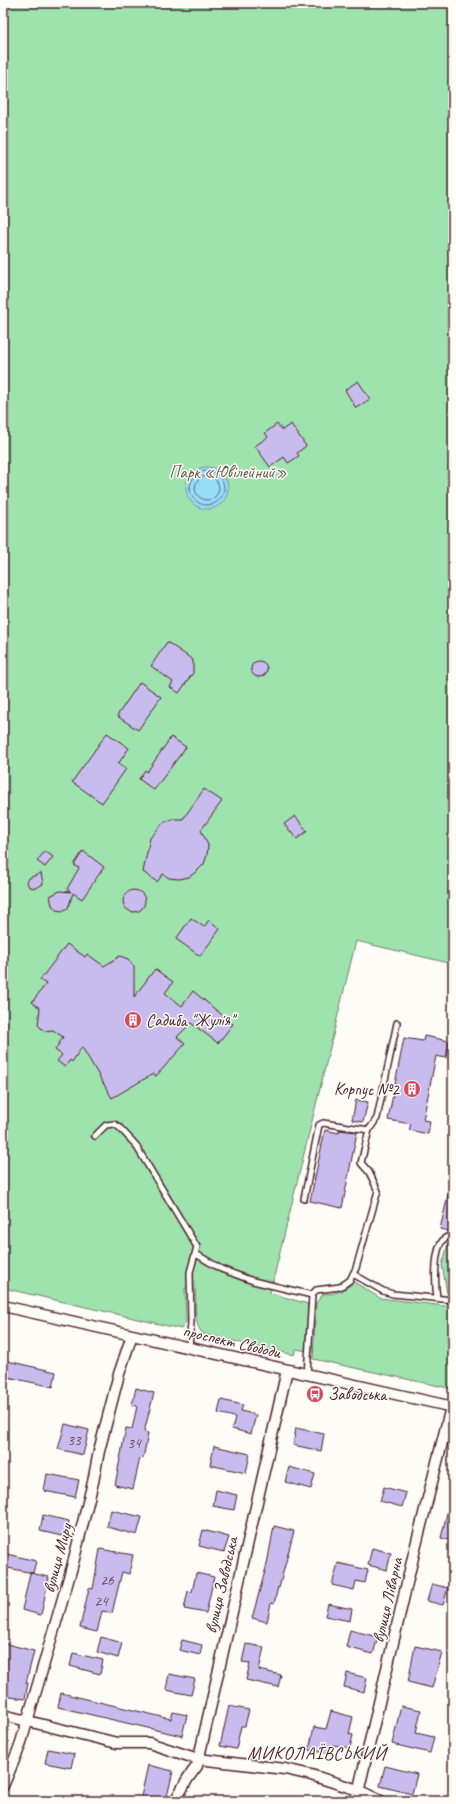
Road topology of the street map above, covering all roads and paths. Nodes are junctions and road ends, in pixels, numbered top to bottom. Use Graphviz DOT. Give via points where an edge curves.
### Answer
graph roads {
  1 [pos="397,1024"];
  2 [pos="369,1130"];
  3 [pos="95,1136"];
  4 [pos="304,1199"];
  5 [pos="453,1238"];
  6 [pos="196,1254"];
  7 [pos="353,1274"];
  8 [pos="312,1295"];
  9 [pos="437,1298"];
  10 [pos="453,1300"];
  11 [pos="3,1306"];
  12 [pos="132,1335"];
  13 [pos="188,1348"];
  14 [pos="287,1370"];
  15 [pos="307,1375"];
  16 [pos="452,1407"];
  17 [pos="3,1715"];
  18 [pos="27,1721"];
  19 [pos="198,1759"];
  20 [pos="3,1786"];
  21 [pos="358,1790"];
  22 [pos="175,1801"];
  23 [pos="356,1801"];
  24 [pos="382,1801"];
  1 -- 2 [label="lane" via="377,1118"];
  2 -- 4 [label="lane" via="320,1123"];
  2 -- 7 [label="lane" via="361,1163 369,1172 378,1191"];
  3 -- 6 [label="lane" via="106,1125 114,1124 127,1134 197,1247"];
  5 -- 9 [label="lane" via="447,1237 443,1240 436,1263"];
  6 -- 8 [label="lane" via="221,1269 253,1281"];
  6 -- 13 [label="lane" via="190,1272 191,1322"];
  7 -- 8 [label="lane" via="350,1280 340,1287 316,1290"];
  7 -- 9 [label="lane" via="393,1294"];
  8 -- 15 [label="lane"];
  9 -- 10 [label="lane"];
  11 -- 12 [label="street, проспект Свободи"];
  12 -- 13 [label="street, проспект Свободи"];
  12 -- 18 [label="street, вулиця Миру" via="113,1397 72,1567"];
  13 -- 14 [label="street, проспект Свободи"];
  14 -- 15 [label="street, проспект Свободи"];
  14 -- 19 [label="street, вулиця Заводська"];
  15 -- 16 [label="street, проспект Свободи"];
  16 -- 21 [label="street, вулиця Ліварна"];
  17 -- 18 [label="street"];
  18 -- 19 [label="street" via="117,1744 149,1743"];
  18 -- 20 [label="street, вулиця Миру" via="20,1746"];
  19 -- 21 [label="street" via="311,1775"];
  19 -- 22 [label="street, вулиця Заводська" via="197,1766"];
  21 -- 23 [label="street, вулиця Ліварна"];
  21 -- 24 [label="street"];
}
